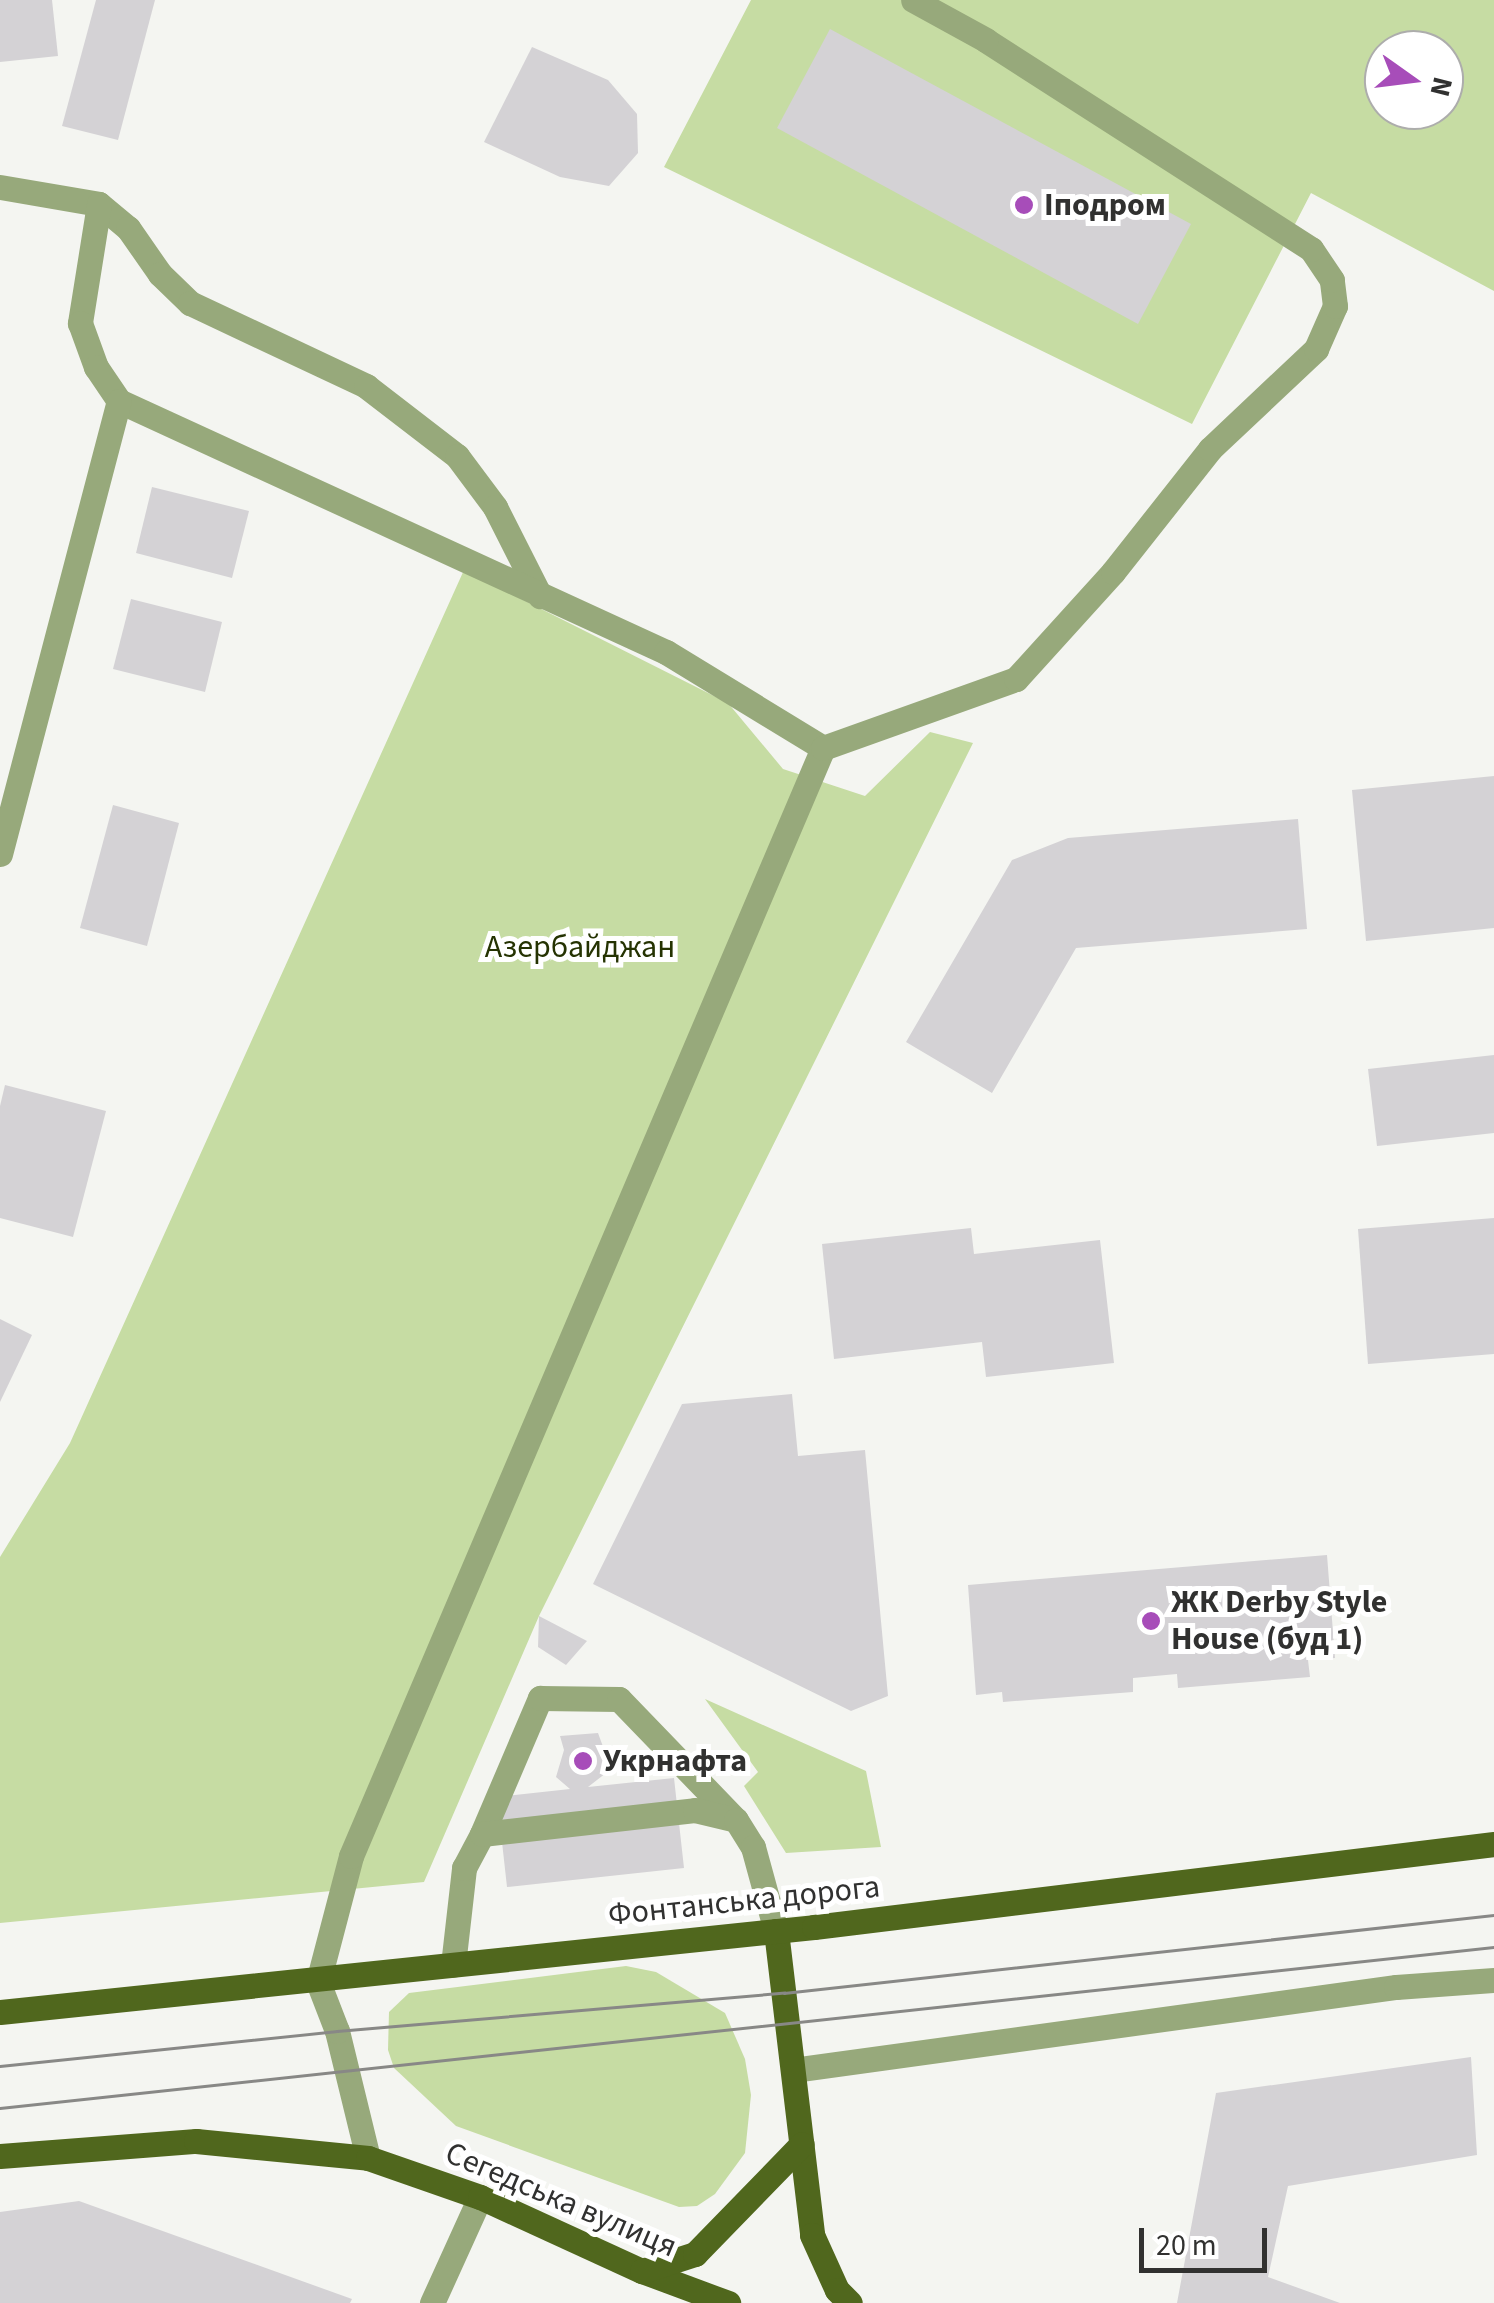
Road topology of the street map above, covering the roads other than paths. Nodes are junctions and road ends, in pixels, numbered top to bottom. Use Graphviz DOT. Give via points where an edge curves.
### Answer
graph roads {
  1 [pos="913,0"];
  2 [pos="0,187"];
  3 [pos="99,204"];
  4 [pos="119,401"];
  5 [pos="540,596"];
  6 [pos="823,748"];
  7 [pos="0,854"];
  8 [pos="736,1820"];
  9 [pos="482,1834"];
  10 [pos="1494,1844"];
  11 [pos="776,1932"];
  12 [pos="453,1966"];
  13 [pos="1494,1980"];
  14 [pos="318,1982"];
  15 [pos="0,2012"];
  16 [pos="793,2070"];
  17 [pos="802,2144"];
  18 [pos="0,2156"];
  19 [pos="368,2158"];
  20 [pos="480,2197"];
  21 [pos="642,2272"];
  22 [pos="432,2303"];
  23 [pos="728,2303"];
  24 [pos="850,2303"];
  1 -- 6 [label="lane" via="1311,249 1332,280 1335,306 1316,348 1210,448 1113,572 1016,679"];
  2 -- 3 [label="lane"];
  3 -- 4 [label="lane" via="80,323 96,368"];
  3 -- 5 [label="lane" via="128,228 190,303 366,386 457,456 495,507"];
  4 -- 5 [label="lane"];
  4 -- 7 [label="lane"];
  5 -- 6 [label="lane" via="690,664"];
  6 -- 14 [label="lane" via="351,1856"];
  8 -- 9 [label="lane" via="695,1810"];
  8 -- 9 [label="lane" via="619,1699 540,1698"];
  8 -- 11 [label="lane" via="754,1846"];
  9 -- 12 [label="lane" via="464,1868"];
  10 -- 11 [label="main road, Фонтанська дорога"];
  11 -- 12 [label="main road, Фонтанська дорога"];
  11 -- 16 [label="main road"];
  12 -- 14 [label="main road, Фонтанська дорога"];
  13 -- 16 [label="lane" via="1376,1990"];
  14 -- 15 [label="main road, Фонтанська дорога"];
  14 -- 19 [label="lane"];
  16 -- 17 [label="main road"];
  17 -- 21 [label="main road" via="696,2254"];
  17 -- 24 [label="main road" via="812,2235"];
  18 -- 19 [label="main road" via="196,2141"];
  19 -- 20 [label="main road, Сегедська вулиця"];
  20 -- 21 [label="main road, Сегедська вулиця"];
  20 -- 22 [label="lane"];
  21 -- 23 [label="main road, Сегедська вулиця"];
}
